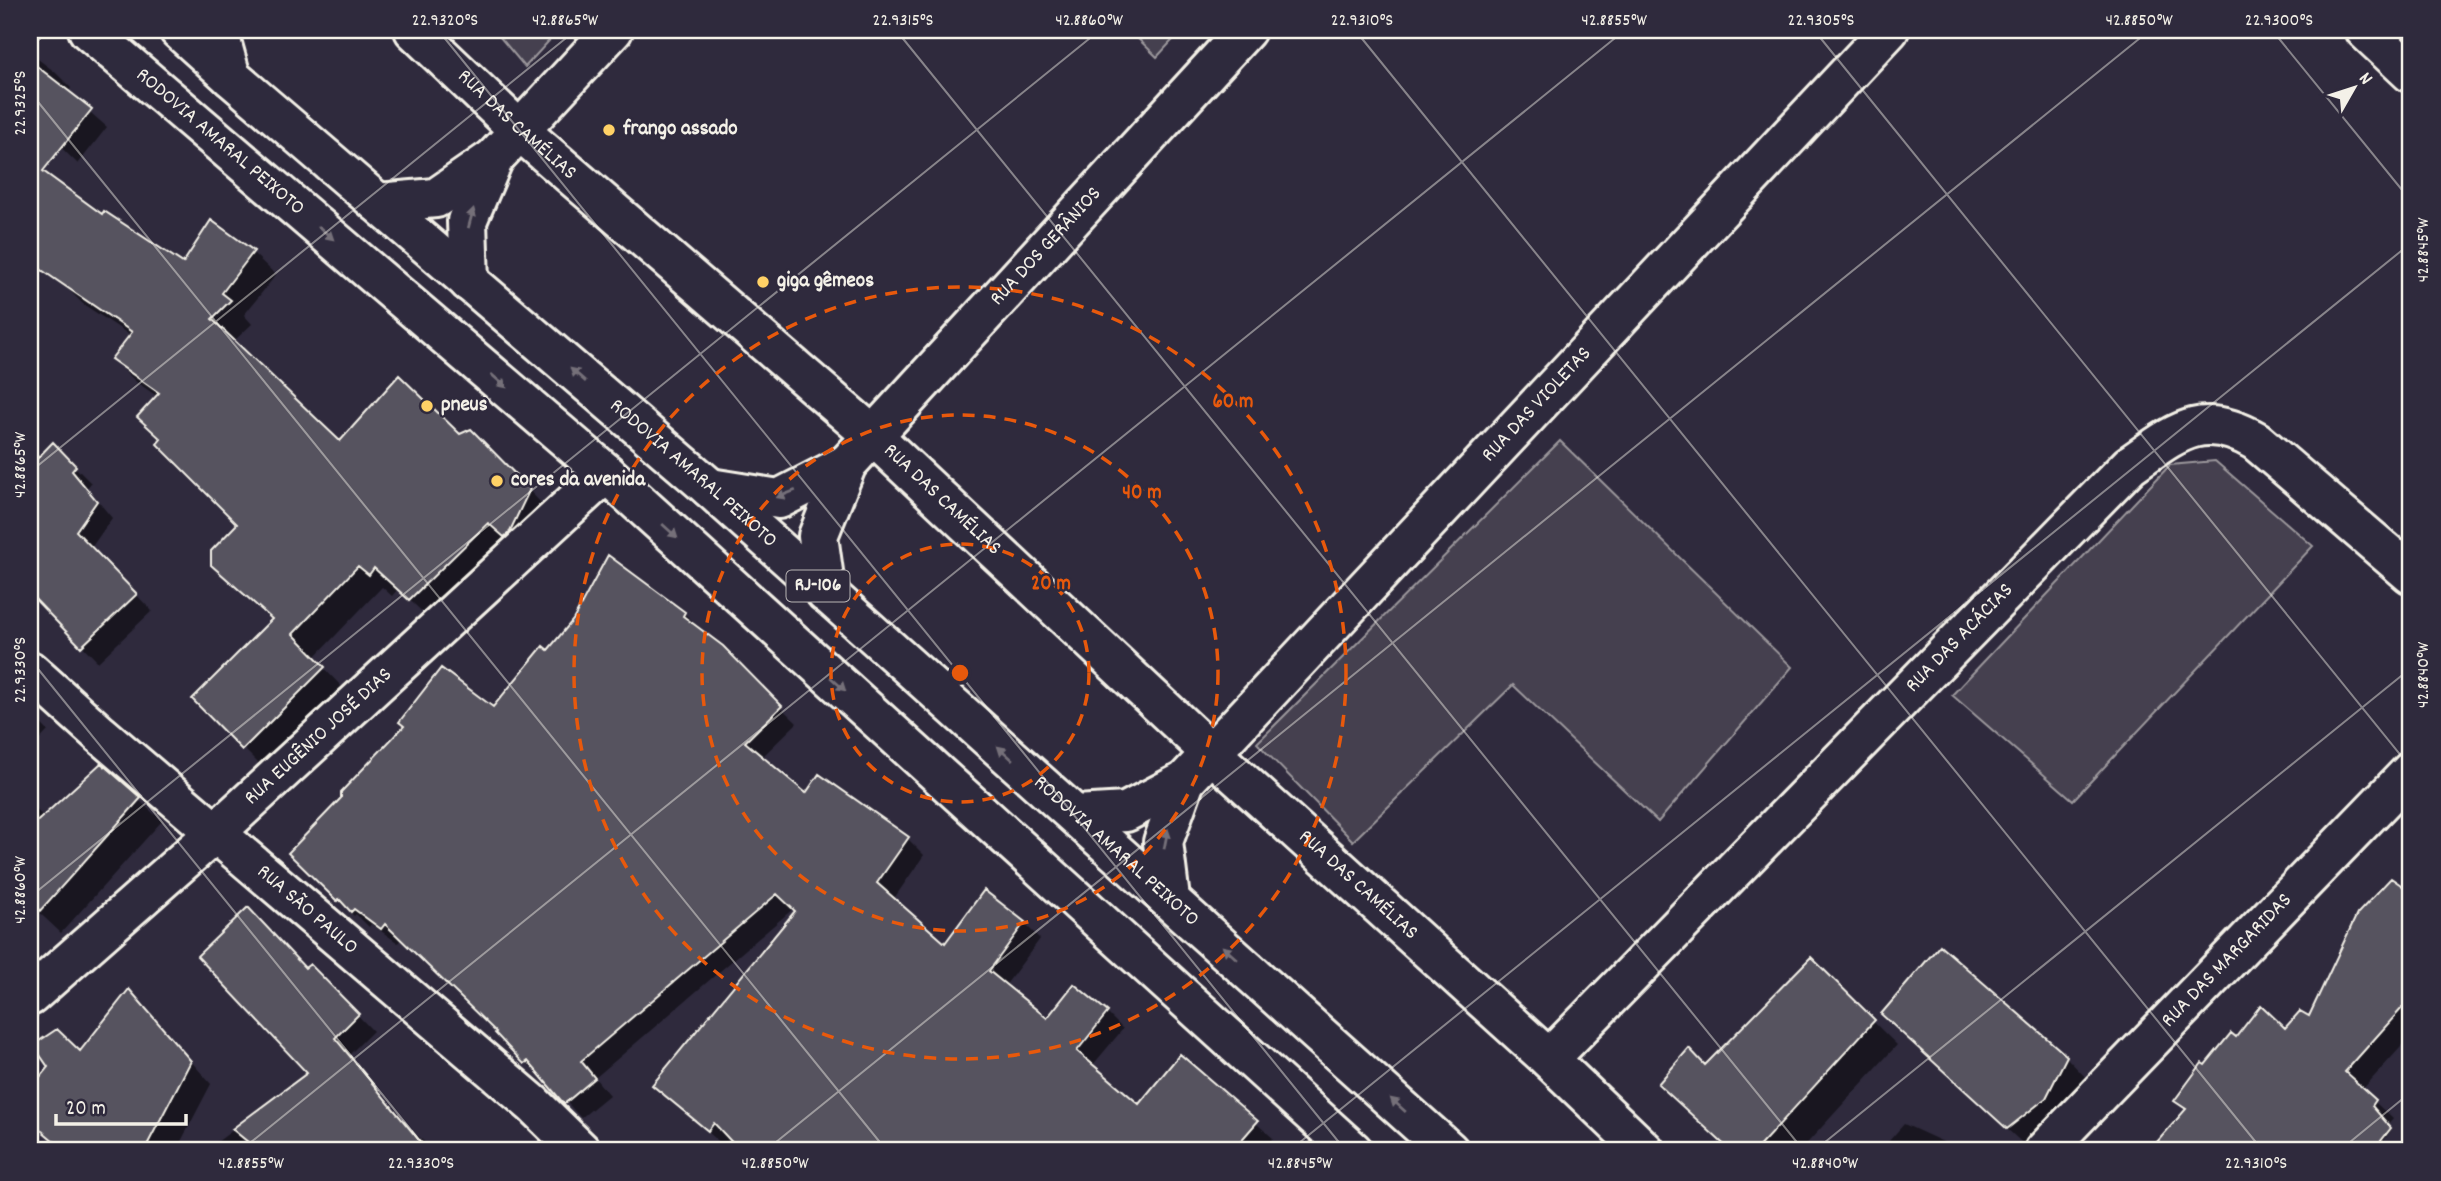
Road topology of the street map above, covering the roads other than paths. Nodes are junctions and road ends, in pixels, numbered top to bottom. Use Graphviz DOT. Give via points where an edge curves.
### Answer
graph roads {
  1 [pos="88,30"];
  2 [pos="179,30"];
  3 [pos="218,30"];
  4 [pos="414,30"];
  5 [pos="613,30"];
  6 [pos="1246,30"];
  7 [pos="1889,30"];
  8 [pos="2365,30"];
  9 [pos="2411,73"];
  10 [pos="231,77"];
  11 [pos="507,144"];
  12 [pos="378,203"];
  13 [pos="469,282"];
  14 [pos="872,435"];
  15 [pos="847,464"];
  16 [pos="606,473"];
  17 [pos="710,488"];
  18 [pos="2411,575"];
  19 [pos="826,593"];
  20 [pos="30,671"];
  21 [pos="1211,753"];
  22 [pos="2411,771"];
  23 [pos="1185,781"];
  24 [pos="1076,815"];
  25 [pos="215,833"];
  26 [pos="1170,899"];
  27 [pos="30,996"];
  28 [pos="1549,1059"];
  29 [pos="581,1151"];
  30 [pos="1353,1151"];
  31 [pos="1449,1151"];
  32 [pos="1645,1151"];
  33 [pos="2044,1151"];
  1 -- 16 [label="main road, RODOVIA AMARAL PEIXOTO / RJ-106, one-way"];
  2 -- 10 [label="main road, RODOVIA AMARAL PEIXOTO / RJ-106"];
  3 -- 10 [label="main road"];
  4 -- 11 [label="main road, RUA DAS CAMÉLIAS"];
  5 -- 11 [label="main road"];
  6 -- 14 [label="main road, RUA DOS GERÂNIOS"];
  7 -- 21 [label="main road, RUA DAS VIOLETAS"];
  8 -- 9 [label="main road"];
  10 -- 12 [label="main road, RODOVIA AMARAL PEIXOTO / RJ-106"];
  11 -- 12 [label="main road" via="436,198"];
  13 -- 11 [label="main road, one-way" via="467,221"];
  11 -- 14 [label="main road, RUA DAS CAMÉLIAS"];
  12 -- 13 [label="main road, RODOVIA AMARAL PEIXOTO / RJ-106"];
  17 -- 13 [label="main road, RODOVIA AMARAL PEIXOTO / RJ-106, one-way"];
  14 -- 15 [label="main road, RUA DOS GERÂNIOS"];
  14 -- 21 [label="main road, RUA DAS CAMÉLIAS"];
  15 -- 17 [label="main road, RUA DOS GERÂNIOS, one-way" via="779,499"];
  15 -- 19 [label="main road, RUA DOS GERÂNIOS" via="818,536"];
  16 -- 25 [label="main road, RUA EUGÊNIO JOSÉ DIAS"];
  16 -- 30 [label="main road, RODOVIA AMARAL PEIXOTO / RJ-106, one-way"];
  17 -- 19 [label="main road, RODOVIA AMARAL PEIXOTO / RJ-106"];
  18 -- 28 [label="main road, RUA DAS ACÁCIAS" via="2256,441 2237,430 2214,425 2186,429 2130,466"];
  24 -- 19 [label="main road, RODOVIA AMARAL PEIXOTO / RJ-106, one-way"];
  20 -- 25 [label="main road, RUA SÃO PAULO"];
  21 -- 23 [label="main road, RUA DAS VIOLETAS"];
  21 -- 28 [label="main road, RUA DAS CAMÉLIAS"];
  22 -- 33 [label="main road, RUA DAS MARGARIDAS"];
  23 -- 24 [label="main road, RUA DAS VIOLETAS" via="1126,812"];
  26 -- 23 [label="main road, RUA DAS VIOLETAS, one-way" via="1163,842"];
  24 -- 26 [label="main road, RODOVIA AMARAL PEIXOTO / RJ-106"];
  25 -- 27 [label="main road, RUA EUGÊNIO JOSÉ DIAS"];
  25 -- 29 [label="main road, RUA SÃO PAULO" via="533,1104"];
  31 -- 26 [label="main road, RODOVIA AMARAL PEIXOTO / RJ-106, one-way"];
  28 -- 32 [label="main road, RUA DAS CAMÉLIAS"];
}
